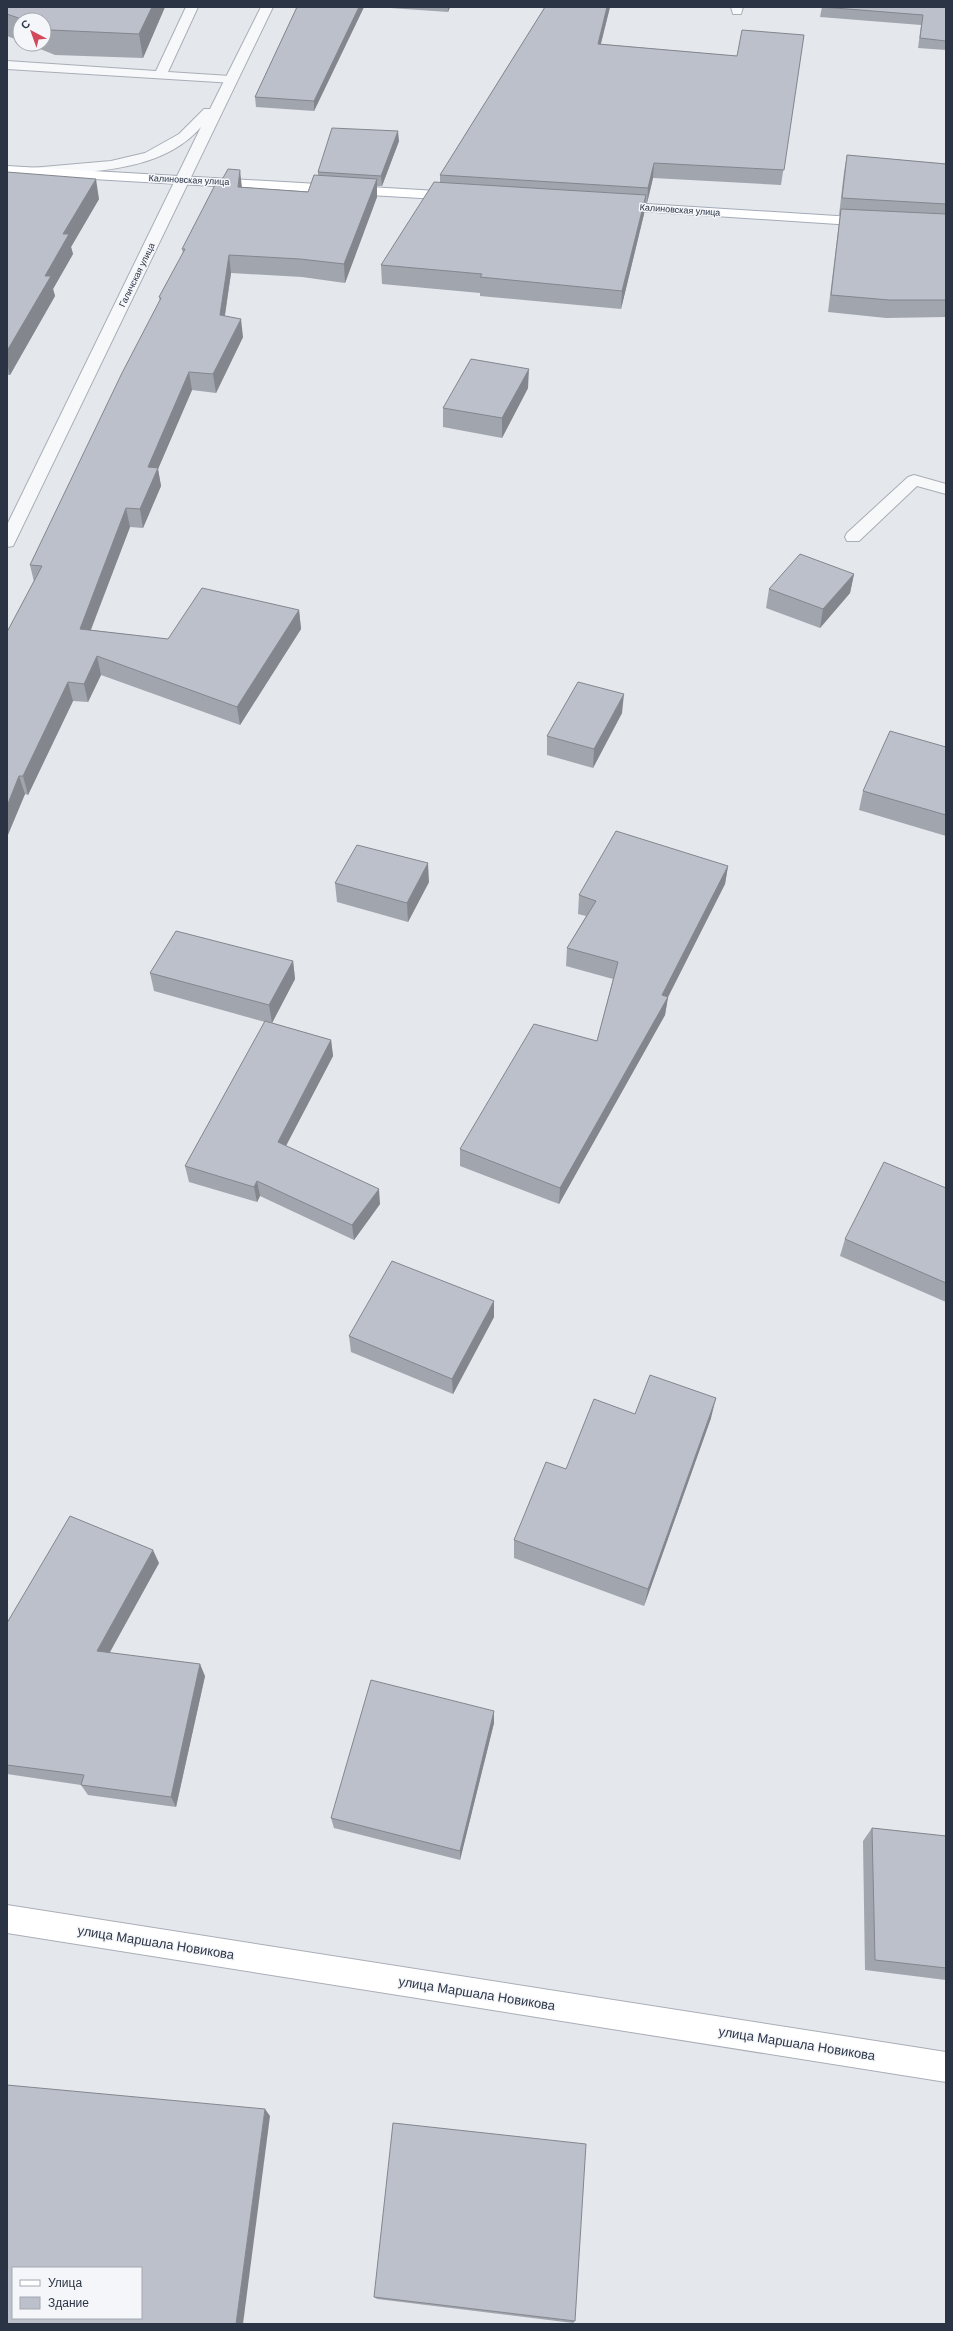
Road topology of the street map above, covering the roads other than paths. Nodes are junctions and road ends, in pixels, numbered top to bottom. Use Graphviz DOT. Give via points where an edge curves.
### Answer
graph roads {
  1 [pos="192,7"];
  2 [pos="267,7"];
  3 [pos="7,65"];
  4 [pos="161,75"];
  5 [pos="230,80"];
  6 [pos="221,98"];
  7 [pos="7,170"];
  8 [pos="30,172"];
  9 [pos="184,179"];
  10 [pos="470,197"];
  11 [pos="605,206"];
  12 [pos="882,223"];
  13 [pos="946,489"];
  14 [pos="854,537"];
  15 [pos="7,542"];
  16 [pos="7,1919"];
  17 [pos="946,2067"];
  1 -- 4 [label="street"];
  2 -- 5 [label="street, Галичская улица"];
  3 -- 4 [label="street"];
  4 -- 5 [label="street"];
  5 -- 6 [label="street, Галичская улица"];
  6 -- 8 [label="street" via="185,136 156,154 130,163"];
  6 -- 9 [label="street, Галичская улица"];
  7 -- 8 [label="main road, Калиновская улица"];
  8 -- 9 [label="main road, Калиновская улица"];
  9 -- 10 [label="main road, Калиновская улица"];
  9 -- 15 [label="street, Галичская улица"];
  11 -- 12 [label="main road, Калиновская улица"];
  13 -- 14 [label="street" via="914,480"];
  16 -- 17 [label="main road, улица Маршала Новикова"];
}
